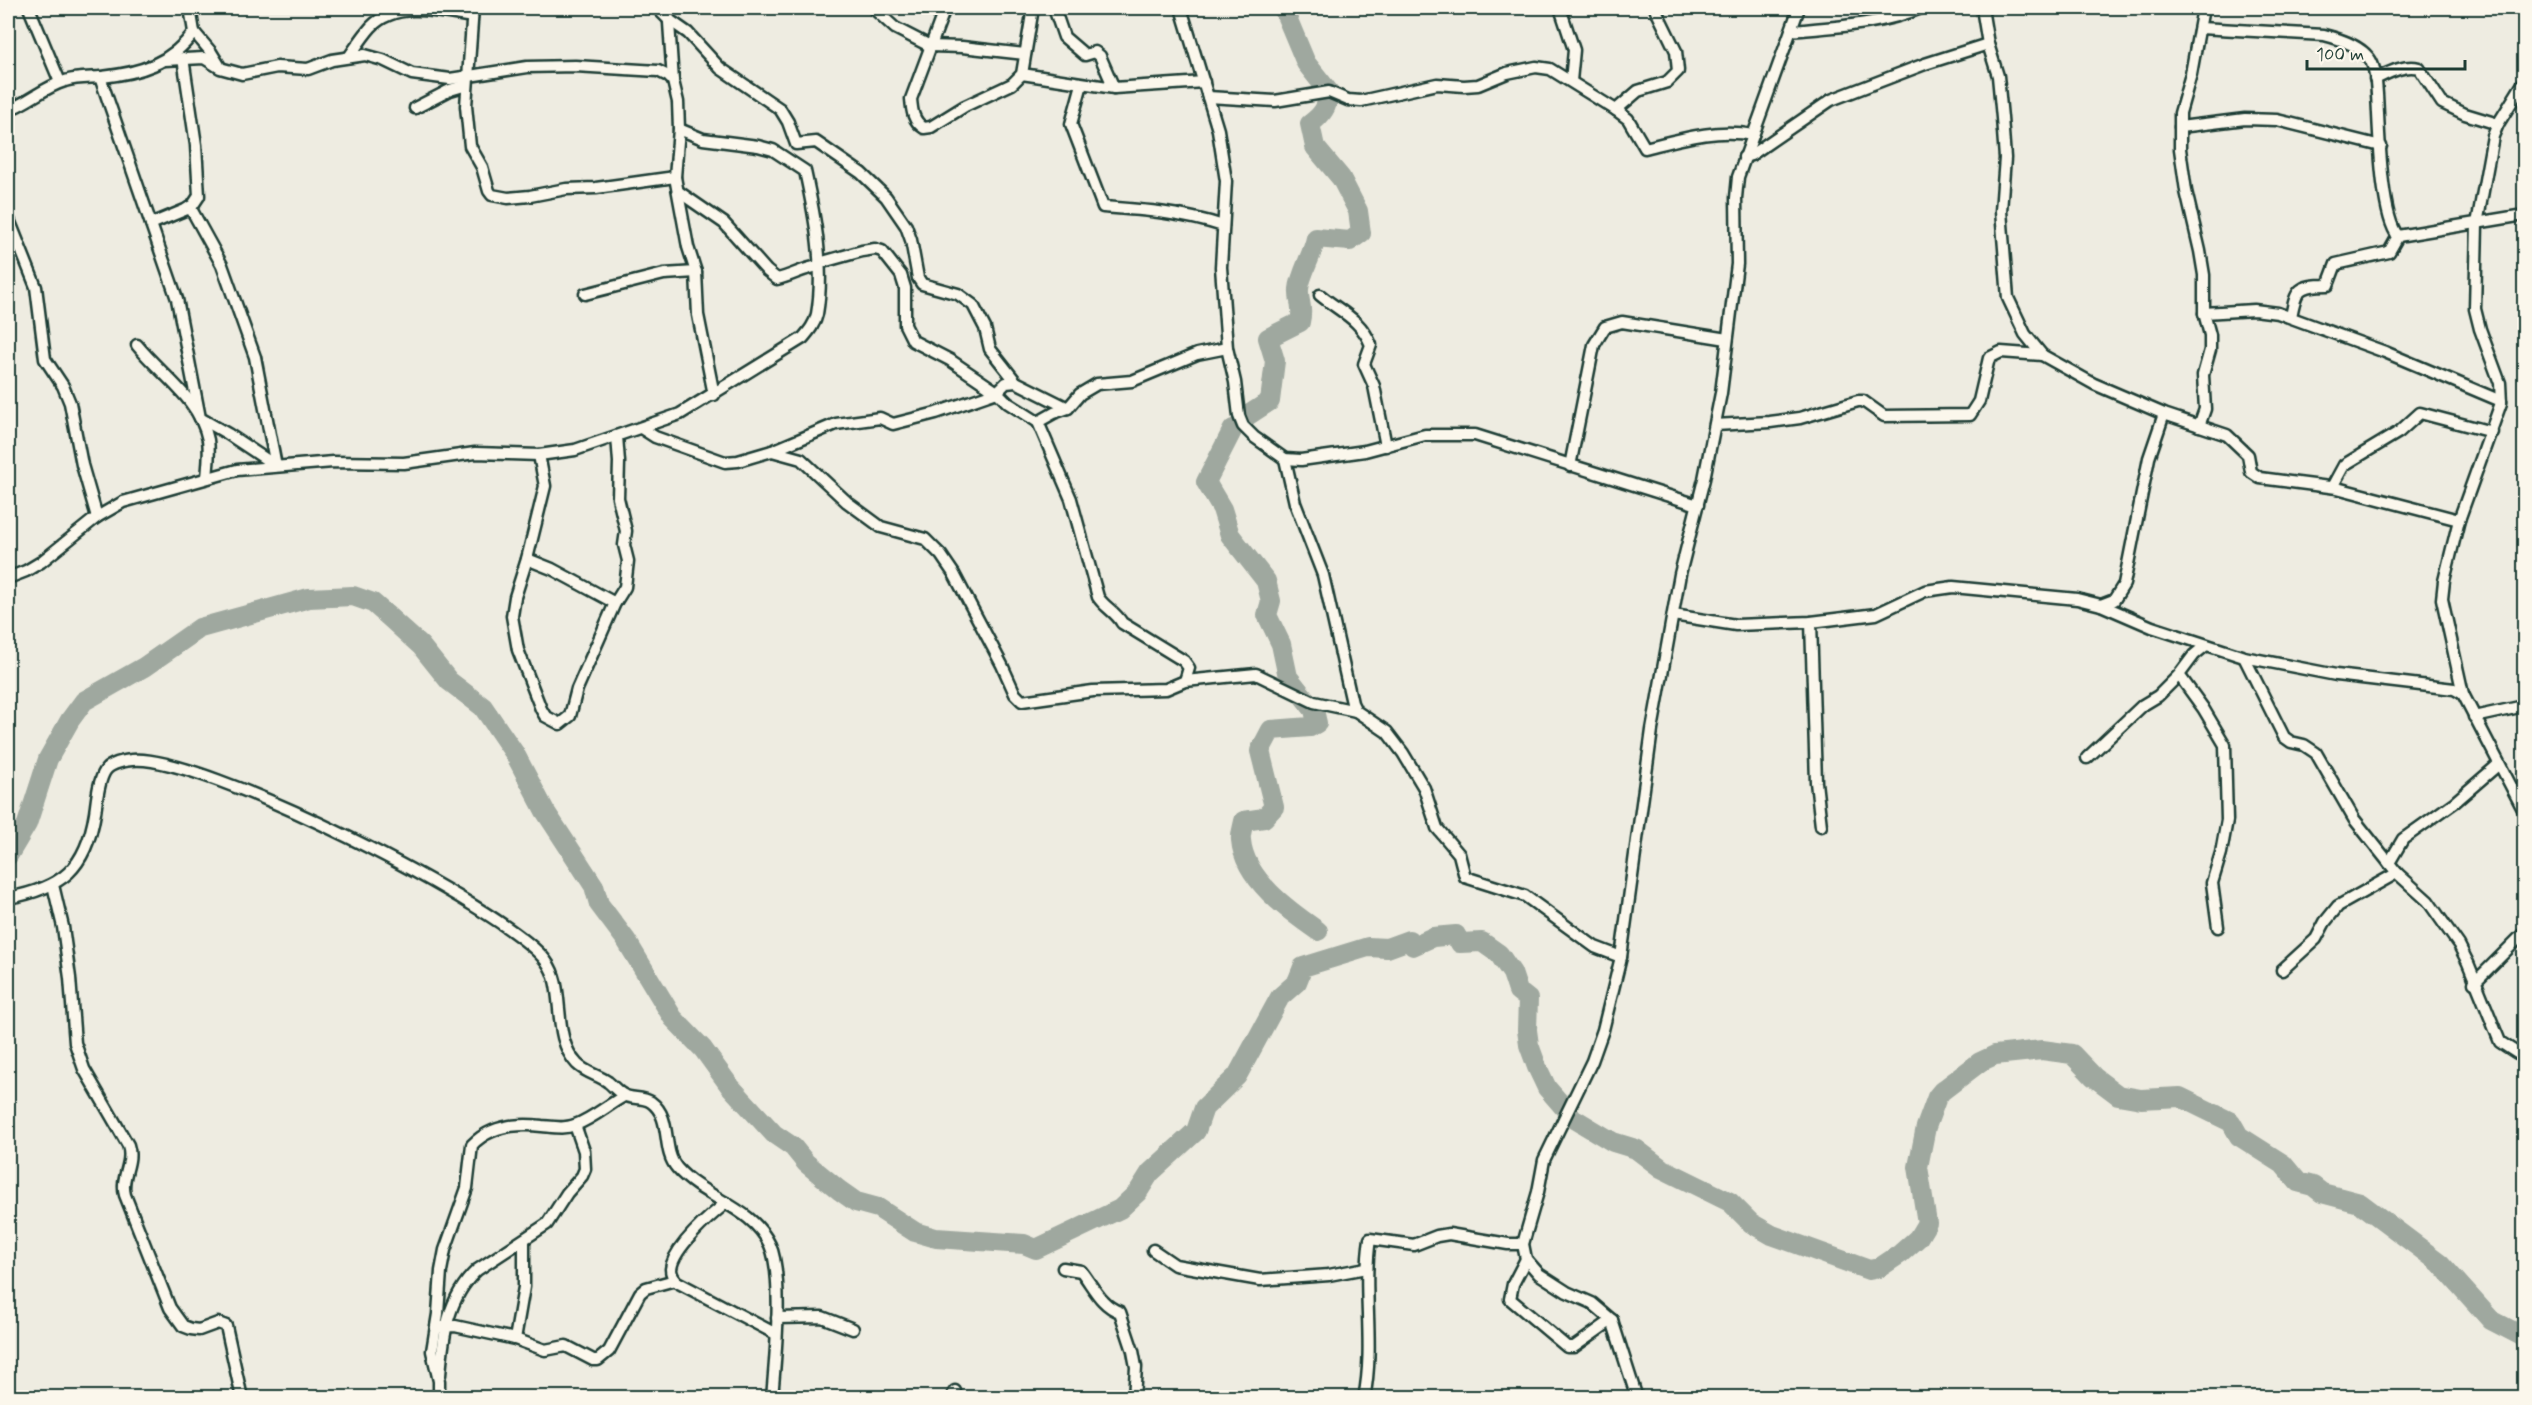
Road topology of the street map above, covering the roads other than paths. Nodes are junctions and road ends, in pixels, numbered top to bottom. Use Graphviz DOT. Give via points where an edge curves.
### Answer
graph roads {
  1 [pos="29,8"];
  2 [pos="190,8"];
  3 [pos="657,8"];
  4 [pos="668,8"];
  5 [pos="873,8"];
  6 [pos="945,8"];
  7 [pos="1033,8"];
  8 [pos="1054,8"];
  9 [pos="1181,8"];
  10 [pos="1560,8"];
  11 [pos="1654,8"];
  12 [pos="1799,8"];
  13 [pos="1921,8"];
  14 [pos="1982,8"];
  15 [pos="2204,8"];
  16 [pos="473,12"];
  17 [pos="668,19"];
  18 [pos="2200,28"];
  19 [pos="1791,31"];
  20 [pos="194,32"];
  21 [pos="1988,44"];
  22 [pos="930,46"];
  23 [pos="1025,54"];
  24 [pos="349,57"];
  25 [pos="183,58"];
  26 [pos="165,60"];
  27 [pos="220,68"];
  28 [pos="1022,74"];
  29 [pos="100,77"];
  30 [pos="2375,79"];
  31 [pos="468,80"];
  32 [pos="673,81"];
  33 [pos="1571,81"];
  34 [pos="60,82"];
  35 [pos="1204,82"];
  36 [pos="2524,82"];
  37 [pos="1082,84"];
  38 [pos="1114,88"];
  39 [pos="1208,97"];
  40 [pos="415,108"];
  41 [pos="8,110"];
  42 [pos="1616,111"];
  43 [pos="2498,124"];
  44 [pos="2180,128"];
  45 [pos="680,129"];
  46 [pos="1753,135"];
  47 [pos="2381,146"];
  48 [pos="1744,157"];
  49 [pos="675,177"];
  50 [pos="680,192"];
  51 [pos="190,207"];
  52 [pos="2524,215"];
  53 [pos="8,217"];
  54 [pos="151,224"];
  55 [pos="2476,224"];
  56 [pos="1223,226"];
  57 [pos="2398,236"];
  58 [pos="819,265"];
  59 [pos="696,272"];
  60 [pos="585,294"];
  61 [pos="1320,295"];
  62 [pos="2204,313"];
  63 [pos="2291,317"];
  64 [pos="1727,339"];
  65 [pos="136,345"];
  66 [pos="1227,348"];
  67 [pos="2042,355"];
  68 [pos="1016,382"];
  69 [pos="997,392"];
  70 [pos="714,395"];
  71 [pos="2501,401"];
  72 [pos="1068,408"];
  73 [pos="2164,414"];
  74 [pos="200,418"];
  75 [pos="1038,422"];
  76 [pos="1714,424"];
  77 [pos="2199,426"];
  78 [pos="640,429"];
  79 [pos="2492,432"];
  80 [pos="617,436"];
  81 [pos="1386,446"];
  82 [pos="772,451"];
  83 [pos="539,455"];
  84 [pos="1285,459"];
  85 [pos="276,466"];
  86 [pos="1570,466"];
  87 [pos="207,478"];
  88 [pos="2331,487"];
  89 [pos="1698,505"];
  90 [pos="97,517"];
  91 [pos="2459,520"];
  92 [pos="527,559"];
  93 [pos="8,578"];
  94 [pos="615,603"];
  95 [pos="2101,604"];
  96 [pos="1673,615"];
  97 [pos="1812,622"];
  98 [pos="2205,646"];
  99 [pos="2244,657"];
  100 [pos="2460,673"];
  101 [pos="2179,675"];
  102 [pos="1185,681"];
  103 [pos="2438,687"];
  104 [pos="2463,694"];
  105 [pos="2524,706"];
  106 [pos="1356,711"];
  107 [pos="2474,717"];
  108 [pos="2087,758"];
  109 [pos="2499,764"];
  110 [pos="2524,810"];
  111 [pos="1821,826"];
  112 [pos="2389,863"];
  113 [pos="2397,873"];
  114 [pos="53,885"];
  115 [pos="8,898"];
  116 [pos="2218,927"];
  117 [pos="2524,933"];
  118 [pos="1621,957"];
  119 [pos="2282,970"];
  120 [pos="2474,983"];
  121 [pos="2524,1054"];
  122 [pos="624,1096"];
  123 [pos="575,1125"];
  124 [pos="726,1203"];
  125 [pos="524,1240"];
  126 [pos="1524,1244"];
  127 [pos="1153,1250"];
  128 [pos="1526,1259"];
  129 [pos="1062,1268"];
  130 [pos="1366,1268"];
  131 [pos="675,1280"];
  132 [pos="777,1318"];
  133 [pos="1612,1320"];
  134 [pos="441,1327"];
  135 [pos="852,1329"];
  136 [pos="776,1334"];
  137 [pos="515,1339"];
  138 [pos="242,1398"];
  139 [pos="439,1398"];
  140 [pos="772,1398"];
  141 [pos="1134,1398"];
  142 [pos="1364,1398"];
  143 [pos="1637,1398"];
  1 -- 34 [label="street"];
  2 -- 20 [label="street"];
  3 -- 17 [label="street"];
  4 -- 17 [label="street"];
  5 -- 22 [label="street" via="894,28"];
  6 -- 22 [label="street"];
  7 -- 23 [label="street"];
  8 -- 38 [label="street" via="1064,36 1085,55 1095,52 1100,56"];
  9 -- 35 [label="street"];
  10 -- 33 [label="street" via="1574,50"];
  11 -- 42 [label="street" via="1676,51 1678,71 1667,82 1638,91"];
  12 -- 19 [label="street"];
  13 -- 19 [label="street" via="1862,24"];
  14 -- 21 [label="street"];
  15 -- 18 [label="street"];
  16 -- 24 [label="street" via="418,8 389,15 371,26"];
  16 -- 31 [label="street"];
  17 -- 32 [label="street"];
  17 -- 68 [label="street" via="688,33 720,68 780,109 796,144 816,142 861,173 886,197 906,225 922,284 958,294 973,305 990,349"];
  18 -- 30 [label="street" via="2341,39 2370,59"];
  18 -- 44 [label="street"];
  19 -- 46 [label="street"];
  20 -- 26 [label="street"];
  20 -- 27 [label="street"];
  21 -- 48 [label="street" via="1830,100"];
  21 -- 67 [label="street" via="1998,76 2002,118 2005,158 2001,211 2008,298 2025,334"];
  22 -- 23 [label="street"];
  22 -- 28 [label="street" via="911,99 917,124 924,128 1012,84"];
  23 -- 28 [label="street"];
  24 -- 27 [label="street" via="308,69 277,67 242,74"];
  24 -- 31 [label="street" via="365,55 412,74"];
  25 -- 26 [label="street"];
  25 -- 27 [label="street" via="204,58"];
  25 -- 51 [label="street" via="199,196"];
  26 -- 29 [label="street" via="146,69"];
  28 -- 37 [label="street"];
  29 -- 34 [label="street"];
  29 -- 54 [label="street"];
  30 -- 43 [label="street" via="2398,69 2419,68 2442,103"];
  30 -- 47 [label="street"];
  31 -- 32 [label="street" via="527,68 575,66 658,71"];
  31 -- 40 [label="street"];
  31 -- 49 [label="street" via="470,146 489,191 495,196 530,196"];
  32 -- 45 [label="street"];
  33 -- 39 [label="street" via="1550,69 1536,67 1478,85 1437,84 1361,101 1329,92 1275,101"];
  33 -- 42 [label="street"];
  34 -- 41 [label="street"];
  35 -- 38 [label="street"];
  35 -- 39 [label="street"];
  36 -- 43 [label="street"];
  37 -- 38 [label="street"];
  37 -- 56 [label="street" via="1071,124 1103,207 1160,211"];
  39 -- 56 [label="street" via="1226,181"];
  42 -- 46 [label="street" via="1628,119 1645,148 1700,135"];
  43 -- 55 [label="street"];
  44 -- 47 [label="street" via="2245,119 2277,120"];
  44 -- 62 [label="street" via="2186,191 2204,275"];
  45 -- 49 [label="street"];
  45 -- 58 [label="street" via="703,139 773,150 805,171"];
  46 -- 48 [label="street"];
  47 -- 57 [label="street" via="2386,203"];
  48 -- 64 [label="street" via="1736,198 1737,264"];
  49 -- 50 [label="street"];
  50 -- 58 [label="street" via="724,223 777,279"];
  50 -- 59 [label="street"];
  51 -- 54 [label="street"];
  51 -- 85 [label="street" via="222,265 252,348"];
  52 -- 55 [label="street"];
  53 -- 90 [label="street" via="36,287 45,359 70,403"];
  54 -- 74 [label="street" via="177,299"];
  55 -- 57 [label="street"];
  55 -- 71 [label="street" via="2475,309 2498,375"];
  56 -- 66 [label="street" via="1221,267"];
  57 -- 63 [label="street" via="2389,252 2336,264 2328,285 2298,290"];
  58 -- 69 [label="street" via="862,250 882,251 903,281 905,325 913,341"];
  58 -- 70 [label="street" via="813,326 803,338"];
  59 -- 60 [label="street" via="664,274"];
  59 -- 70 [label="street" via="698,315"];
  61 -- 81 [label="street" via="1350,315 1371,345 1364,364 1374,386"];
  62 -- 63 [label="street" via="2254,310"];
  62 -- 77 [label="street" via="2210,350 2203,375 2205,409"];
  63 -- 71 [label="street"];
  64 -- 76 [label="street"];
  64 -- 86 [label="street" via="1622,322 1605,327 1594,345"];
  65 -- 74 [label="street" via="186,395"];
  66 -- 72 [label="street" via="1197,354 1132,381 1097,384 1080,394"];
  66 -- 84 [label="street" via="1243,426"];
  67 -- 73 [label="street" via="2094,384"];
  67 -- 76 [label="street" via="2001,352 1989,358 1979,401 1970,415 1884,416 1858,401 1790,419"];
  68 -- 69 [label="street" via="1006,383"];
  68 -- 72 [label="street"];
  69 -- 75 [label="street"];
  69 -- 82 [label="street" via="893,424 880,418 836,424"];
  70 -- 78 [label="street" via="680,414"];
  71 -- 79 [label="street"];
  72 -- 75 [label="street"];
  73 -- 77 [label="street"];
  73 -- 95 [label="street" via="2149,458 2124,584 2114,600"];
  74 -- 85 [label="street"];
  74 -- 87 [label="street" via="208,441"];
  75 -- 102 [label="street" via="1071,499 1098,597 1122,623 1184,661 1189,668"];
  76 -- 89 [label="street"];
  77 -- 88 [label="street" via="2227,435 2239,444 2248,455 2251,472 2260,478"];
  78 -- 80 [label="street"];
  78 -- 82 [label="street" via="725,462"];
  79 -- 88 [label="street" via="2420,413 2399,432 2344,465"];
  79 -- 91 [label="street"];
  80 -- 83 [label="street" via="575,450"];
  80 -- 94 [label="street" via="618,498 628,561 625,586"];
  81 -- 84 [label="street"];
  81 -- 86 [label="street" via="1433,434 1475,435"];
  82 -- 102 [label="street" via="801,459 881,527 925,539 954,574 1022,701 1093,691 1166,689"];
  83 -- 85 [label="street" via="475,453 405,463"];
  83 -- 92 [label="street" via="545,486"];
  84 -- 106 [label="street" via="1295,503 1323,575"];
  85 -- 87 [label="street"];
  86 -- 89 [label="street"];
  87 -- 90 [label="street" via="123,502"];
  88 -- 91 [label="street"];
  89 -- 96 [label="street"];
  90 -- 93 [label="street" via="41,562"];
  91 -- 100 [label="street" via="2442,599"];
  92 -- 94 [label="street"];
  92 -- 94 [label="street" via="513,606 513,629 541,709 554,723 562,724 570,716 577,689"];
  95 -- 97 [label="street" via="1953,587 1925,591 1876,614"];
  95 -- 98 [label="street"];
  96 -- 97 [label="street" via="1736,625"];
  96 -- 118 [label="street" via="1652,730"];
  97 -- 111 [label="street" via="1816,782"];
  98 -- 99 [label="street"];
  98 -- 101 [label="street"];
  99 -- 103 [label="street" via="2336,675"];
  99 -- 112 [label="street" via="2284,737 2316,753 2354,819"];
  100 -- 103 [label="street"];
  100 -- 104 [label="street"];
  101 -- 108 [label="street"];
  101 -- 116 [label="street" via="2225,745 2227,820 2212,883"];
  102 -- 106 [label="street" via="1256,674 1314,702"];
  103 -- 104 [label="street"];
  104 -- 107 [label="street"];
  105 -- 107 [label="street"];
  106 -- 118 [label="street" via="1387,732 1403,753 1424,788 1437,828 1459,854 1465,877 1525,896 1595,947"];
  107 -- 109 [label="street"];
  109 -- 110 [label="street"];
  109 -- 112 [label="street" via="2403,839"];
  112 -- 113 [label="street"];
  113 -- 119 [label="street" via="2338,906 2316,939"];
  113 -- 120 [label="street" via="2428,901 2459,945"];
  114 -- 115 [label="street"];
  114 -- 122 [label="street" via="87,849 105,770 114,764 136,759 214,779 321,823 390,858 530,944 546,960 553,975 566,1048 579,1066 610,1083"];
  114 -- 138 [label="street" via="63,927 75,1043 84,1069 131,1153 125,1195 170,1308 183,1326 199,1330 218,1323 226,1326"];
  117 -- 120 [label="street"];
  118 -- 126 [label="street" via="1592,1061 1544,1160"];
  120 -- 121 [label="street" via="2500,1042"];
  122 -- 123 [label="street"];
  122 -- 124 [label="street" via="638,1097 654,1105 662,1116 675,1166"];
  123 -- 125 [label="street" via="584,1151 585,1169 547,1224"];
  123 -- 134 [label="street" via="508,1126 489,1132 472,1145 467,1188 443,1261"];
  124 -- 131 [label="street" via="690,1236 671,1269"];
  124 -- 132 [label="street" via="757,1226 772,1250"];
  125 -- 134 [label="street" via="467,1280"];
  125 -- 137 [label="street" via="524,1287"];
  126 -- 128 [label="street"];
  126 -- 130 [label="street" via="1449,1234 1414,1245 1370,1239"];
  127 -- 130 [label="street" via="1175,1265 1260,1280"];
  128 -- 133 [label="street" via="1539,1274 1592,1303"];
  128 -- 133 [label="street" via="1510,1299 1567,1347 1574,1347"];
  129 -- 141 [label="street" via="1081,1271 1108,1307 1120,1312 1135,1359"];
  130 -- 142 [label="street" via="1369,1309"];
  131 -- 136 [label="street"];
  131 -- 137 [label="street" via="640,1293 609,1351 598,1360 566,1346 545,1350"];
  132 -- 135 [label="street" via="822,1317"];
  132 -- 136 [label="street"];
  133 -- 143 [label="street"];
  134 -- 137 [label="street"];
  134 -- 139 [label="street" via="432,1351"];
  136 -- 140 [label="street"];
}
